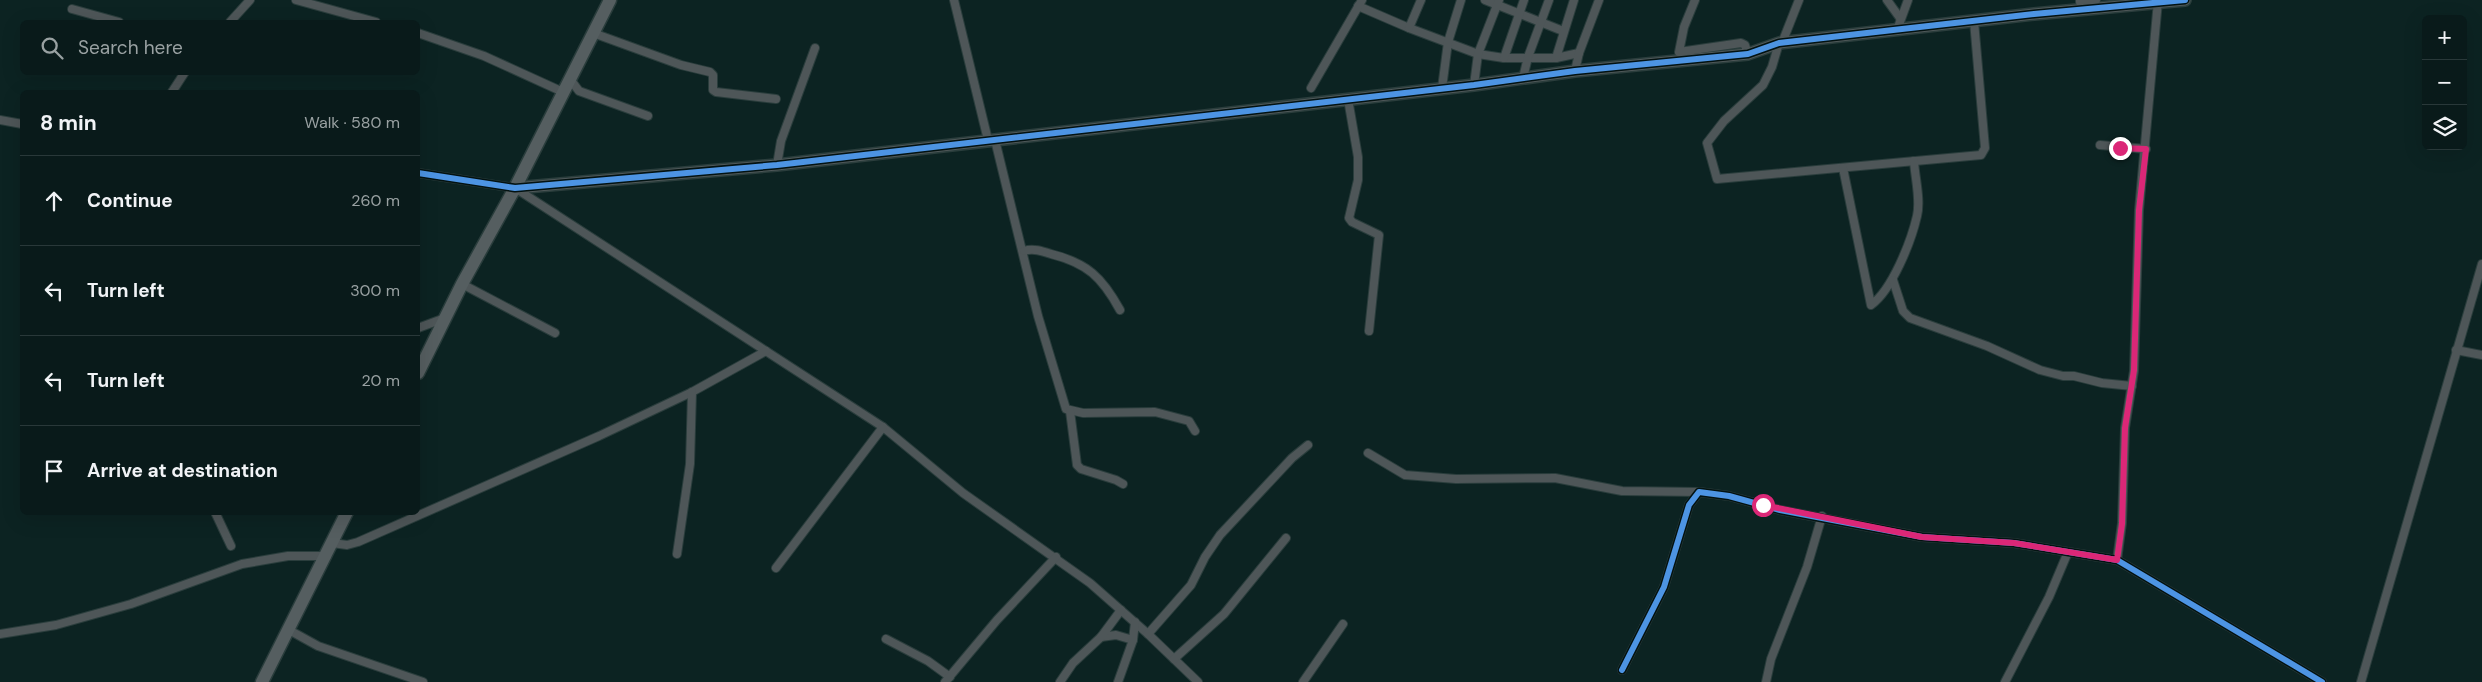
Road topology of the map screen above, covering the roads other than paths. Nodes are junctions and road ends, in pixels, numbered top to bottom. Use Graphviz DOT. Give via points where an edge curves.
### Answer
graph roads {
  1 [pos="250,0"];
  2 [pos="296,0"];
  3 [pos="610,0"];
  4 [pos="954,0"];
  5 [pos="1421,0"];
  6 [pos="1461,0"];
  7 [pos="1485,0"];
  8 [pos="1524,0"];
  9 [pos="1550,0"];
  10 [pos="1574,0"];
  11 [pos="1599,0"];
  12 [pos="1695,0"];
  13 [pos="1799,0"];
  14 [pos="1887,0"];
  15 [pos="1908,0"];
  16 [pos="2080,0"];
  17 [pos="2096,0"];
  18 [pos="2185,0"];
  19 [pos="2158,1"];
  20 [pos="1499,2"];
  21 [pos="1360,3"];
  22 [pos="72,9"];
  23 [pos="1519,15"];
  24 [pos="112,20"];
  25 [pos="232,20"];
  26 [pos="369,20"];
  27 [pos="1974,21"];
  28 [pos="1540,24"];
  29 [pos="1899,24"];
  30 [pos="1409,28"];
  31 [pos="1563,31"];
  32 [pos="593,33"];
  33 [pos="420,34"];
  34 [pos="1448,42"];
  35 [pos="1780,43"];
  36 [pos="815,48"];
  37 [pos="1579,53"];
  38 [pos="1478,54"];
  39 [pos="1748,54"];
  40 [pos="1528,57"];
  41 [pos="1504,58"];
  42 [pos="1556,58"];
  43 [pos="1575,71"];
  44 [pos="183,75"];
  45 [pos="1523,78"];
  46 [pos="570,79"];
  47 [pos="1474,86"];
  48 [pos="1311,88"];
  49 [pos="1442,88"];
  50 [pos="173,90"];
  51 [pos="563,92"];
  52 [pos="1348,99"];
  53 [pos="776,100"];
  54 [pos="648,116"];
  55 [pos="0,120"];
  56 [pos="20,124"];
  57 [pos="992,140"];
  58 [pos="2100,145"];
  59 [pos="2146,149"];
  60 [pos="1914,161"];
  61 [pos="777,165"];
  62 [pos="1843,168"];
  63 [pos="420,173"];
  64 [pos="515,188"];
  65 [pos="1024,251"];
  66 [pos="2482,264"];
  67 [pos="1893,280"];
  68 [pos="462,284"];
  69 [pos="1120,310"];
  70 [pos="445,318"];
  71 [pos="420,327"];
  72 [pos="1369,331"];
  73 [pos="555,333"];
  74 [pos="2456,350"];
  75 [pos="766,351"];
  76 [pos="2482,355"];
  77 [pos="420,368"];
  78 [pos="2132,386"];
  79 [pos="692,392"];
  80 [pos="1070,411"];
  81 [pos="883,427"];
  82 [pos="1195,431"];
  83 [pos="1308,445"];
  84 [pos="1368,453"];
  85 [pos="1123,484"];
  86 [pos="1699,492"];
  87 [pos="420,514"];
  88 [pos="216,515"];
  89 [pos="346,515"];
  90 [pos="418,515"];
  91 [pos="1822,516"];
  92 [pos="1286,538"];
  93 [pos="332,543"];
  94 [pos="231,546"];
  95 [pos="2068,552"];
  96 [pos="677,554"];
  97 [pos="327,556"];
  98 [pos="1056,557"];
  99 [pos="2117,560"];
  100 [pos="776,568"];
  101 [pos="1121,610"];
  102 [pos="1135,622"];
  103 [pos="1343,624"];
  104 [pos="289,630"];
  105 [pos="0,634"];
  106 [pos="1148,634"];
  107 [pos="1101,637"];
  108 [pos="886,639"];
  109 [pos="1133,640"];
  110 [pos="1174,659"];
  111 [pos="1622,670"];
  112 [pos="948,679"];
  113 [pos="1192,679"];
  114 [pos="262,682"];
  115 [pos="423,682"];
  116 [pos="1060,682"];
  117 [pos="1118,682"];
  118 [pos="1198,682"];
  119 [pos="1303,682"];
  120 [pos="1766,682"];
  121 [pos="2005,682"];
  122 [pos="2322,682"];
  123 [pos="2362,682"];
  1 -- 25 [label="street"];
  2 -- 26 [label="street"];
  3 -- 32 [label="main road"];
  4 -- 57 [label="street"];
  5 -- 30 [label="street"];
  6 -- 34 [label="street"];
  7 -- 20 [label="street"];
  8 -- 23 [label="street"];
  9 -- 28 [label="street"];
  10 -- 31 [label="street"];
  11 -- 37 [label="street"];
  12 -- 39 [label="street" via="1684,27 1679,52 1741,43"];
  13 -- 35 [label="street"];
  14 -- 29 [label="street"];
  15 -- 29 [label="street"];
  16 -- 17 [label="street"];
  18 -- 19 [label="street"];
  19 -- 27 [label="street"];
  19 -- 59 [label="street"];
  20 -- 23 [label="street"];
  20 -- 38 [label="street"];
  21 -- 30 [label="street"];
  21 -- 48 [label="street"];
  22 -- 24 [label="street"];
  23 -- 28 [label="street"];
  23 -- 41 [label="street"];
  27 -- 29 [label="street"];
  27 -- 60 [label="street" via="1984,152"];
  28 -- 31 [label="street"];
  28 -- 40 [label="street"];
  29 -- 35 [label="street"];
  30 -- 34 [label="street"];
  31 -- 42 [label="street"];
  32 -- 46 [label="main road"];
  32 -- 53 [label="street" via="681,65 710,72 716,92"];
  33 -- 51 [label="street" via="484,56"];
  34 -- 38 [label="street"];
  34 -- 49 [label="street"];
  35 -- 39 [label="street"];
  35 -- 62 [label="street" via="1763,85 1724,121 1708,143 1717,179"];
  36 -- 61 [label="street" via="781,141"];
  37 -- 42 [label="street"];
  37 -- 43 [label="street"];
  38 -- 41 [label="street"];
  38 -- 47 [label="street"];
  39 -- 43 [label="street"];
  40 -- 41 [label="street"];
  40 -- 42 [label="street"];
  40 -- 45 [label="street"];
  43 -- 45 [label="street"];
  44 -- 50 [label="street"];
  45 -- 47 [label="street"];
  46 -- 51 [label="main road"];
  46 -- 54 [label="street" via="579,91"];
  47 -- 49 [label="street"];
  49 -- 52 [label="street"];
  51 -- 64 [label="main road"];
  52 -- 57 [label="street"];
  52 -- 72 [label="street" via="1358,157 1358,180 1349,218 1379,235"];
  55 -- 56 [label="street"];
  57 -- 61 [label="street"];
  57 -- 65 [label="street"];
  58 -- 59 [label="street"];
  59 -- 78 [label="street" via="2139,210"];
  60 -- 62 [label="street"];
  60 -- 67 [label="street" via="1917,215"];
  61 -- 64 [label="street"];
  62 -- 67 [label="street" via="1871,306"];
  63 -- 64 [label="street"];
  64 -- 68 [label="main road"];
  64 -- 75 [label="street"];
  65 -- 69 [label="street" via="1033,250 1080,263 1109,289"];
  65 -- 80 [label="street" via="1062,400"];
  66 -- 74 [label="street"];
  67 -- 78 [label="street" via="1903,312 1910,318 1987,346 2040,370"];
  68 -- 70 [label="main road"];
  68 -- 73 [label="street"];
  70 -- 71 [label="street"];
  70 -- 77 [label="main road"];
  74 -- 76 [label="street"];
  74 -- 123 [label="street"];
  75 -- 79 [label="street"];
  75 -- 81 [label="street"];
  78 -- 99 [label="street" via="2125,428 2122,524"];
  79 -- 87 [label="street"];
  79 -- 96 [label="street" via="690,464"];
  80 -- 82 [label="street" via="1155,412 1189,421"];
  80 -- 85 [label="street" via="1077,465"];
  81 -- 98 [label="street" via="963,493"];
  81 -- 100 [label="street"];
  83 -- 106 [label="street" via="1220,535 1190,585"];
  84 -- 86 [label="street" via="1404,475 1456,479 1555,478 1622,491"];
  86 -- 91 [label="street"];
  86 -- 111 [label="street" via="1689,505 1664,587"];
  88 -- 94 [label="street"];
  89 -- 93 [label="main road"];
  90 -- 93 [label="street" via="358,542 347,545"];
  91 -- 95 [label="street" via="1922,537 2014,543"];
  91 -- 120 [label="street" via="1771,659"];
  92 -- 110 [label="street" via="1224,614"];
  93 -- 97 [label="main road"];
  95 -- 99 [label="street"];
  95 -- 121 [label="street" via="2050,597"];
  97 -- 104 [label="main road"];
  97 -- 105 [label="street" via="288,556 242,564 131,604 56,625"];
  98 -- 101 [label="street"];
  98 -- 112 [label="street"];
  99 -- 122 [label="street"];
  101 -- 102 [label="street"];
  101 -- 107 [label="street"];
  102 -- 106 [label="street"];
  102 -- 109 [label="street"];
  103 -- 119 [label="street"];
  104 -- 114 [label="main road"];
  104 -- 115 [label="street" via="318,646"];
  106 -- 110 [label="street"];
  107 -- 109 [label="street" via="1116,635"];
  107 -- 116 [label="street" via="1073,662"];
  108 -- 112 [label="street" via="928,661"];
  109 -- 117 [label="street"];
  110 -- 113 [label="street"];
  113 -- 118 [label="street"];
}
